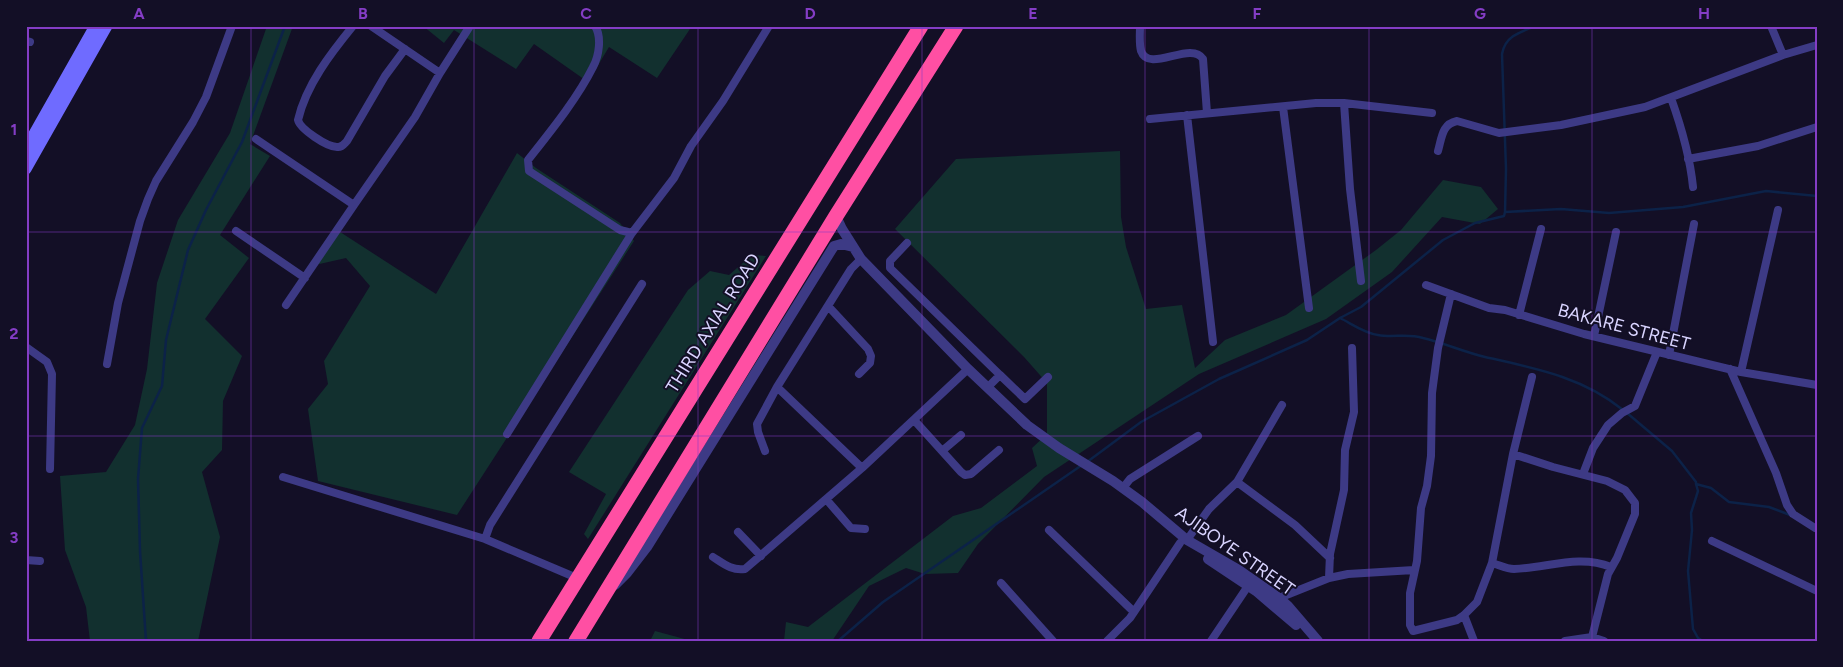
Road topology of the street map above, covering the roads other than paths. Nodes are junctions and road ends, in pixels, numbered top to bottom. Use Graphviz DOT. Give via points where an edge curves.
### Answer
graph roads {
  1 [pos="95,26"];
  2 [pos="107,26"];
  3 [pos="232,26"];
  4 [pos="353,26"];
  5 [pos="372,26"];
  6 [pos="470,26"];
  7 [pos="594,26"];
  8 [pos="769,26"];
  9 [pos="956,26"];
  10 [pos="1140,26"];
  11 [pos="1771,26"];
  12 [pos="918,30"];
  13 [pos="1817,45"];
  14 [pos="405,49"];
  15 [pos="1783,56"];
  16 [pos="440,72"];
  17 [pos="1672,98"];
  18 [pos="1344,103"];
  19 [pos="1283,107"];
  20 [pos="1207,113"];
  21 [pos="1432,114"];
  22 [pos="1188,115"];
  23 [pos="1150,119"];
  24 [pos="1817,128"];
  25 [pos="256,140"];
  26 [pos="26,148"];
  27 [pos="1438,151"];
  28 [pos="1688,159"];
  29 [pos="26,168"];
  30 [pos="1693,187"];
  31 [pos="354,205"];
  32 [pos="1778,210"];
  33 [pos="836,216"];
  34 [pos="1694,224"];
  35 [pos="1541,229"];
  36 [pos="236,231"];
  37 [pos="1616,232"];
  38 [pos="632,233"];
  39 [pos="907,243"];
  40 [pos="853,247"];
  41 [pos="861,258"];
  42 [pos="305,278"];
  43 [pos="1361,281"];
  44 [pos="642,284"];
  45 [pos="1426,285"];
  46 [pos="1452,294"];
  47 [pos="286,305"];
  48 [pos="828,306"];
  49 [pos="1309,308"];
  50 [pos="1519,315"];
  51 [pos="1594,336"];
  52 [pos="1213,342"];
  53 [pos="26,346"];
  54 [pos="1352,348"];
  55 [pos="1656,352"];
  56 [pos="1669,355"];
  57 [pos="107,364"];
  58 [pos="968,369"];
  59 [pos="1730,369"];
  60 [pos="1741,372"];
  61 [pos="859,374"];
  62 [pos="1000,375"];
  63 [pos="1048,377"];
  64 [pos="1532,377"];
  65 [pos="1817,385"];
  66 [pos="777,387"];
  67 [pos="988,387"];
  68 [pos="1282,405"];
  69 [pos="914,420"];
  70 [pos="507,434"];
  71 [pos="961,435"];
  72 [pos="1198,436"];
  73 [pos="1000,450"];
  74 [pos="766,451"];
  75 [pos="942,451"];
  76 [pos="1513,454"];
  77 [pos="862,468"];
  78 [pos="50,469"];
  79 [pos="1583,474"];
  80 [pos="283,477"];
  81 [pos="1237,482"];
  82 [pos="1124,489"];
  83 [pos="826,499"];
  84 [pos="1815,528"];
  85 [pos="865,529"];
  86 [pos="1049,530"];
  87 [pos="738,532"];
  88 [pos="485,538"];
  89 [pos="1712,541"];
  90 [pos="1183,542"];
  91 [pos="761,556"];
  92 [pos="713,557"];
  93 [pos="1330,558"];
  94 [pos="26,560"];
  95 [pos="40,561"];
  96 [pos="1492,563"];
  97 [pos="1611,567"];
  98 [pos="1414,570"];
  99 [pos="577,578"];
  100 [pos="1329,578"];
  101 [pos="1250,582"];
  102 [pos="1001,583"];
  103 [pos="1817,591"];
  104 [pos="1279,598"];
  105 [pos="602,599"];
  106 [pos="1134,612"];
  107 [pos="1464,615"];
  108 [pos="1591,639"];
  109 [pos="539,641"];
  110 [pos="576,641"];
  111 [pos="1053,641"];
  112 [pos="1107,641"];
  113 [pos="1211,641"];
  114 [pos="1309,641"];
  115 [pos="1318,641"];
  116 [pos="1474,641"];
  117 [pos="1565,641"];
  118 [pos="1604,641"];
  1 -- 26 [label="main road"];
  2 -- 29 [label="main road"];
  3 -- 57 [label="street" via="206,97 156,181 140,221 118,303"];
  4 -- 14 [label="street" via="312,84 298,120 301,127 336,147 347,141 385,76"];
  5 -- 14 [label="street"];
  6 -- 16 [label="street"];
  7 -- 38 [label="street" via="599,43 593,66 559,120 528,160 528,167 536,176 620,230"];
  8 -- 38 [label="street" via="691,146 674,178"];
  9 -- 33 [label="highway"];
  10 -- 20 [label="street" via="1142,51 1147,58 1193,52 1201,55"];
  11 -- 15 [label="street"];
  12 -- 99 [label="highway, THIRD AXIAL ROAD"];
  13 -- 15 [label="street"];
  14 -- 16 [label="street"];
  15 -- 17 [label="street"];
  16 -- 31 [label="street" via="415,117"];
  17 -- 27 [label="street" via="1561,125 1515,131 1502,132 1451,122 1446,126"];
  17 -- 28 [label="street"];
  18 -- 19 [label="street"];
  18 -- 21 [label="street"];
  18 -- 43 [label="street"];
  19 -- 20 [label="street"];
  19 -- 49 [label="street"];
  20 -- 22 [label="street"];
  22 -- 23 [label="street"];
  22 -- 52 [label="street"];
  24 -- 28 [label="street" via="1758,146"];
  25 -- 31 [label="street"];
  28 -- 30 [label="street"];
  31 -- 42 [label="street"];
  32 -- 60 [label="street"];
  33 -- 40 [label="street, AJIBOYE STREET"];
  33 -- 105 [label="highway"];
  34 -- 56 [label="street"];
  35 -- 50 [label="street"];
  36 -- 42 [label="street"];
  37 -- 51 [label="street"];
  38 -- 70 [label="street"];
  39 -- 62 [label="street" via="890,261 890,268"];
  40 -- 41 [label="street, AJIBOYE STREET"];
  40 -- 105 [label="street" via="834,246 647,547"];
  41 -- 48 [label="street"];
  41 -- 58 [label="street, AJIBOYE STREET"];
  42 -- 47 [label="street"];
  44 -- 88 [label="street" via="490,525"];
  45 -- 46 [label="street, BAKARE STREET"];
  46 -- 50 [label="street, BAKARE STREET"];
  46 -- 98 [label="street" via="1438,348 1427,486 1421,508"];
  48 -- 61 [label="street" via="868,349 870,363"];
  48 -- 66 [label="street"];
  50 -- 51 [label="street, BAKARE STREET"];
  51 -- 55 [label="street, BAKARE STREET"];
  53 -- 78 [label="street" via="47,362 52,374"];
  54 -- 93 [label="street" via="1354,412 1344,450 1344,490"];
  55 -- 56 [label="street, BAKARE STREET"];
  55 -- 79 [label="street" via="1635,406 1608,425 1598,438"];
  56 -- 59 [label="street, BAKARE STREET"];
  58 -- 67 [label="street, AJIBOYE STREET"];
  58 -- 69 [label="street"];
  59 -- 60 [label="street, BAKARE STREET"];
  59 -- 84 [label="street" via="1787,505 1793,514"];
  60 -- 65 [label="street, BAKARE STREET"];
  62 -- 63 [label="street" via="1025,399"];
  62 -- 67 [label="street"];
  64 -- 76 [label="street"];
  66 -- 74 [label="street" via="757,424"];
  66 -- 77 [label="street"];
  67 -- 82 [label="street, AJIBOYE STREET" via="1027,425"];
  68 -- 81 [label="street"];
  69 -- 75 [label="street"];
  69 -- 77 [label="street"];
  71 -- 75 [label="street"];
  72 -- 82 [label="street" via="1130,478"];
  73 -- 75 [label="street" via="971,474 961,472"];
  76 -- 79 [label="street"];
  76 -- 96 [label="street"];
  77 -- 83 [label="street"];
  79 -- 97 [label="street" via="1616,484 1634,503 1635,514"];
  80 -- 88 [label="street"];
  81 -- 90 [label="street" via="1209,509"];
  81 -- 93 [label="street" via="1295,525"];
  82 -- 90 [label="street, AJIBOYE STREET"];
  83 -- 85 [label="street" via="851,528"];
  83 -- 91 [label="street"];
  86 -- 106 [label="street"];
  87 -- 91 [label="street"];
  88 -- 99 [label="street"];
  89 -- 103 [label="street"];
  90 -- 101 [label="street, AJIBOYE STREET"];
  90 -- 106 [label="street"];
  91 -- 92 [label="street" via="746,569 738,570"];
  93 -- 100 [label="street"];
  94 -- 95 [label="street"];
  96 -- 97 [label="street" via="1512,569 1583,561"];
  96 -- 107 [label="street" via="1477,602"];
  97 -- 108 [label="street"];
  98 -- 100 [label="street"];
  98 -- 107 [label="street" via="1410,629 1413,631 1457,620"];
  99 -- 109 [label="highway, THIRD AXIAL ROAD"];
  100 -- 104 [label="street"];
  101 -- 104 [label="street, AJIBOYE STREET"];
  101 -- 113 [label="street"];
  101 -- 114 [label="street, AJIBOYE STREET" via="1291,619"];
  102 -- 111 [label="street"];
  104 -- 115 [label="street, AJIBOYE STREET"];
  105 -- 110 [label="highway"];
  106 -- 112 [label="street"];
  107 -- 116 [label="street"];
  108 -- 117 [label="street"];
  108 -- 118 [label="street"];
}
